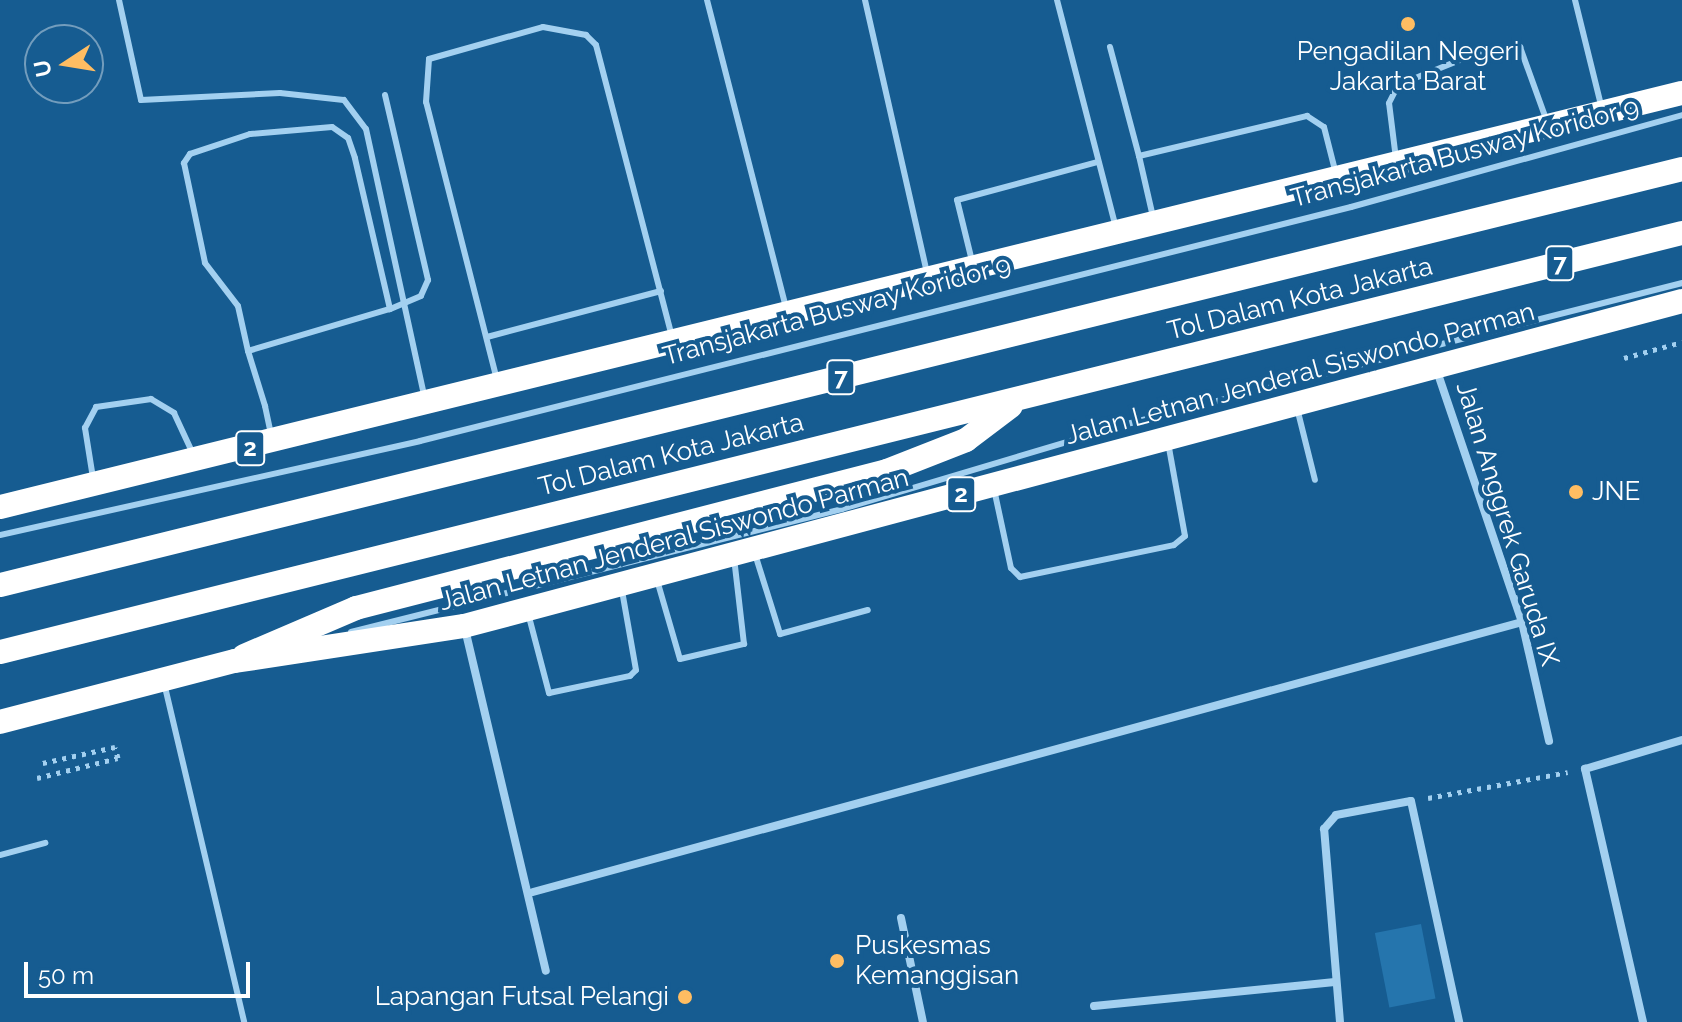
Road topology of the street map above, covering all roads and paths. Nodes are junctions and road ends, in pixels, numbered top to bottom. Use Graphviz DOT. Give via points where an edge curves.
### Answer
graph roads {
  1 [pos="119,0"];
  2 [pos="707,0"];
  3 [pos="865,0"];
  4 [pos="1057,0"];
  5 [pos="1575,0"];
  6 [pos="1110,47"];
  7 [pos="1682,93"];
  8 [pos="385,95"];
  9 [pos="1603,112"];
  10 [pos="1682,115"];
  11 [pos="1548,126"];
  12 [pos="1139,156"];
  13 [pos="1098,162"];
  14 [pos="1396,162"];
  15 [pos="1682,169"];
  16 [pos="1337,177"];
  17 [pos="1154,221"];
  18 [pos="1116,231"];
  19 [pos="1682,233"];
  20 [pos="974,268"];
  21 [pos="928,279"];
  22 [pos="1682,283"];
  23 [pos="661,291"];
  24 [pos="1682,301"];
  25 [pos="402,305"];
  26 [pos="390,309"];
  27 [pos="787,311"];
  28 [pos="487,337"];
  29 [pos="673,340"];
  30 [pos="1682,342"];
  31 [pos="248,351"];
  32 [pos="1624,358"];
  33 [pos="1436,367"];
  34 [pos="498,386"];
  35 [pos="1019,400"];
  36 [pos="426,404"];
  37 [pos="1297,404"];
  38 [pos="1168,439"];
  39 [pos="273,443"];
  40 [pos="196,460"];
  41 [pos="92,474"];
  42 [pos="1315,480"];
  43 [pos="993,485"];
  44 [pos="0,507"];
  45 [pos="0,535"];
  46 [pos="744,553"];
  47 [pos="656,576"];
  48 [pos="0,585"];
  49 [pos="621,586"];
  50 [pos="527,609"];
  51 [pos="868,610"];
  52 [pos="1522,622"];
  53 [pos="464,626"];
  54 [pos="0,652"];
  55 [pos="235,661"];
  56 [pos="163,679"];
  57 [pos="0,722"];
  58 [pos="1682,740"];
  59 [pos="1549,741"];
  60 [pos="43,763"];
  61 [pos="1585,769"];
  62 [pos="37,778"];
  63 [pos="1411,801"];
  64 [pos="45,843"];
  65 [pos="0,855"];
  66 [pos="533,892"];
  67 [pos="901,918"];
  68 [pos="546,971"];
  69 [pos="1335,982"];
  70 [pos="1094,1006"];
  71 [pos="244,1022"];
  72 [pos="923,1022"];
  73 [pos="1340,1022"];
  74 [pos="1459,1022"];
  75 [pos="1643,1022"];
  1 -- 25 [label="lane" via="141,100 305,93 344,100 366,129 396,245"];
  2 -- 27 [label="lane"];
  3 -- 21 [label="lane"];
  4 -- 13 [label="lane"];
  5 -- 9 [label="lane"];
  6 -- 12 [label="lane"];
  7 -- 9 [label="highway, 2"];
  8 -- 25 [label="lane" via="428,280 421,296"];
  9 -- 11 [label="highway, 2"];
  10 -- 45 [label="lane, Transjakarta Busway Koridor 9" via="1351,207 420,441"];
  11 -- 14 [label="highway, 2"];
  11 -- 14 [label="lane" via="1529,55 1520,47 1475,54 1398,85 1389,103"];
  12 -- 16 [label="lane" via="1307,116 1324,127"];
  12 -- 17 [label="lane"];
  13 -- 18 [label="lane"];
  13 -- 20 [label="lane" via="957,200"];
  14 -- 16 [label="highway, 2"];
  15 -- 48 [label="highway, Tol Dalam Kota Jakarta / 7"];
  16 -- 17 [label="highway, 2"];
  17 -- 18 [label="highway, 2"];
  18 -- 20 [label="highway, 2"];
  19 -- 35 [label="highway, Tol Dalam Kota Jakarta / 7"];
  20 -- 21 [label="highway, 2"];
  21 -- 27 [label="highway, 2"];
  22 -- 55 [label="lane" via="1123,425 842,509"];
  23 -- 28 [label="lane"];
  23 -- 28 [label="lane" via="596,45 586,35 543,27 429,59 426,102"];
  23 -- 29 [label="lane"];
  24 -- 33 [label="highway, Jalan Letnan Jenderal Siswondo Parman / 2"];
  25 -- 26 [label="lane"];
  25 -- 36 [label="lane"];
  26 -- 31 [label="lane"];
  26 -- 31 [label="lane" via="348,138 332,127 250,134 190,154 184,163 205,263 238,306"];
  27 -- 29 [label="highway, 2"];
  28 -- 34 [label="lane"];
  29 -- 34 [label="highway, 2"];
  30 -- 32 [label="path"];
  31 -- 39 [label="lane"];
  33 -- 37 [label="highway, Jalan Letnan Jenderal Siswondo Parman / 2"];
  33 -- 52 [label="street, Jalan Anggrek Garuda IX"];
  34 -- 36 [label="highway, 2"];
  35 -- 54 [label="highway, Tol Dalam Kota Jakarta / 7"];
  35 -- 55 [label="highway" via="966,440 887,471 356,608"];
  36 -- 39 [label="highway, 2"];
  37 -- 38 [label="highway, Jalan Letnan Jenderal Siswondo Parman / 2"];
  37 -- 42 [label="lane"];
  38 -- 43 [label="highway, Jalan Letnan Jenderal Siswondo Parman / 2"];
  38 -- 43 [label="lane" via="1185,536 1174,545 1020,577 1011,568"];
  39 -- 40 [label="highway, 2"];
  40 -- 41 [label="highway, 2"];
  40 -- 41 [label="lane" via="174,413 151,399 96,407 85,428"];
  41 -- 44 [label="highway, 2"];
  43 -- 46 [label="highway, Jalan Letnan Jenderal Siswondo Parman / 2"];
  46 -- 47 [label="highway, Jalan Letnan Jenderal Siswondo Parman / 2"];
  46 -- 47 [label="lane" via="744,644 680,659"];
  46 -- 51 [label="lane" via="780,634"];
  47 -- 49 [label="highway, Jalan Letnan Jenderal Siswondo Parman / 2"];
  49 -- 50 [label="highway, Jalan Letnan Jenderal Siswondo Parman / 2"];
  49 -- 50 [label="lane" via="636,670 630,676 549,693"];
  50 -- 53 [label="highway, Jalan Letnan Jenderal Siswondo Parman / 2"];
  52 -- 59 [label="street, Jalan Anggrek Garuda IX"];
  52 -- 66 [label="street"];
  53 -- 55 [label="highway, Jalan Letnan Jenderal Siswondo Parman / 2"];
  53 -- 66 [label="street"];
  55 -- 56 [label="highway, Jalan Letnan Jenderal Siswondo Parman / 2"];
  56 -- 57 [label="highway, Jalan Letnan Jenderal Siswondo Parman / 2"];
  56 -- 71 [label="lane"];
  58 -- 61 [label="street"];
  60 -- 62 [label="path" via="115,747 118,758"];
  61 -- 63 [label="path"];
  61 -- 75 [label="street"];
  63 -- 69 [label="street" via="1336,815 1324,837"];
  63 -- 74 [label="street"];
  64 -- 65 [label="lane"];
  66 -- 68 [label="street"];
  67 -- 72 [label="street"];
  69 -- 70 [label="street"];
  69 -- 73 [label="street"];
}
